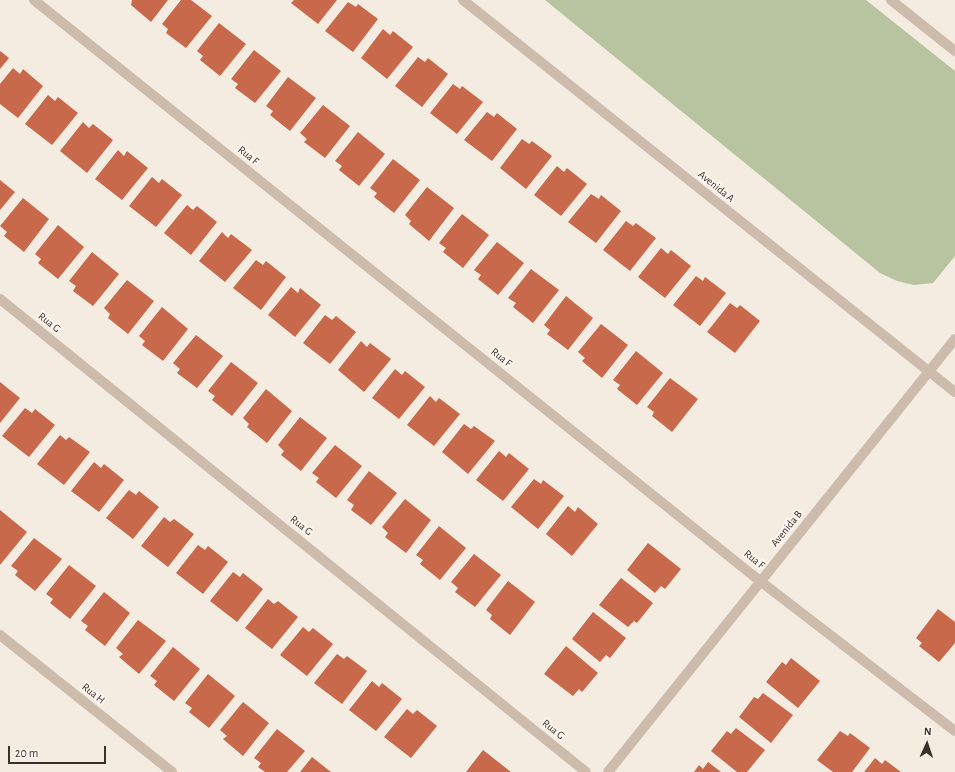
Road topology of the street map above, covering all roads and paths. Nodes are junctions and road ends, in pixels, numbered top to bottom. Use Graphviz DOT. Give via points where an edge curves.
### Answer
graph roads {
  1 [pos="34,0"];
  2 [pos="463,0"];
  3 [pos="891,0"];
  4 [pos="955,51"];
  5 [pos="0,299"];
  6 [pos="955,339"];
  7 [pos="929,372"];
  8 [pos="955,392"];
  9 [pos="760,581"];
  10 [pos="0,635"];
  11 [pos="955,731"];
  12 [pos="172,772"];
  13 [pos="586,772"];
  14 [pos="608,772"];
  1 -- 9 [label="street, Rua F"];
  2 -- 7 [label="street, Avenida A"];
  3 -- 4 [label="street"];
  5 -- 13 [label="street, Rua G"];
  6 -- 7 [label="street, Avenida B"];
  7 -- 8 [label="street, Avenida A"];
  7 -- 9 [label="street, Avenida B"];
  9 -- 11 [label="street, Rua F"];
  9 -- 14 [label="street, Avenida B"];
  10 -- 12 [label="street, Rua H"];
}
